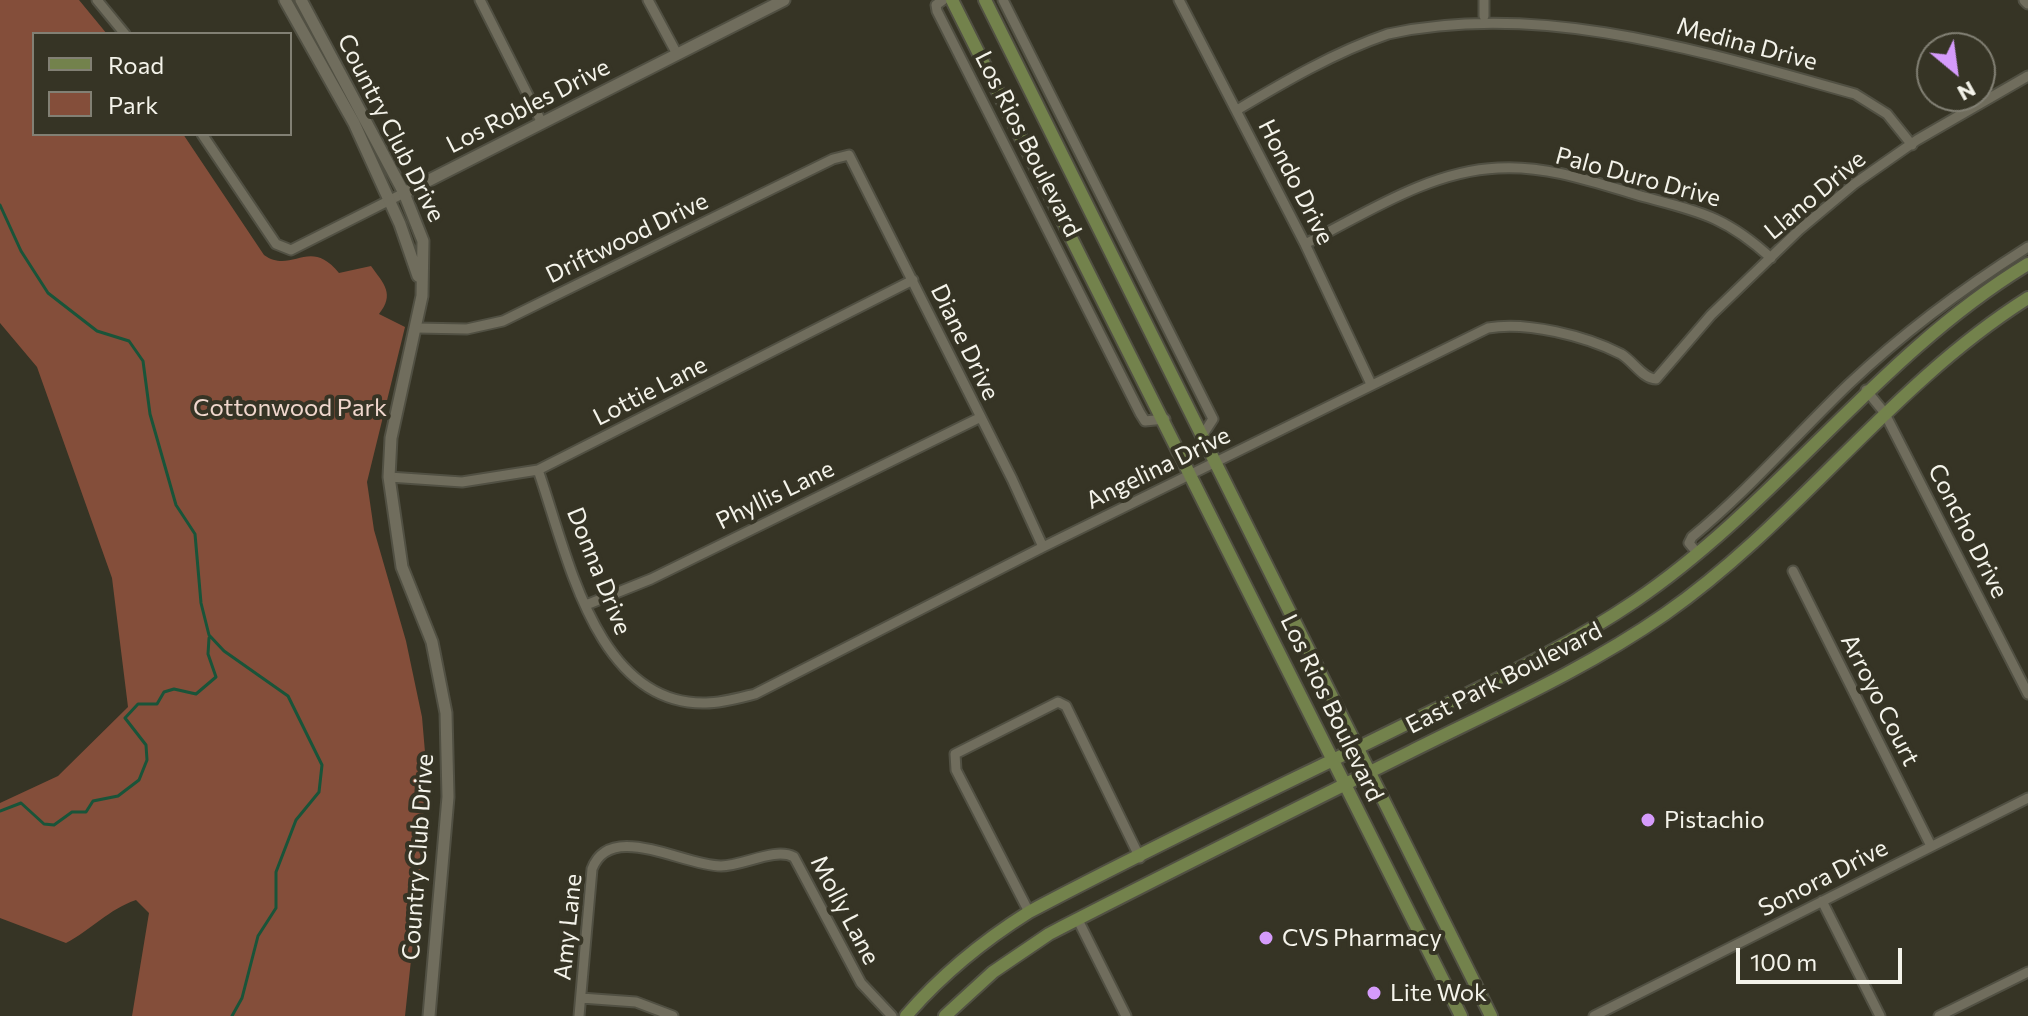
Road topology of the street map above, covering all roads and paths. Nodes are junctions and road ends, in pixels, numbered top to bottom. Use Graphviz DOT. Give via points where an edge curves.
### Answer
graph roads {
  1 [pos="97,0"];
  2 [pos="285,0"];
  3 [pos="301,0"];
  4 [pos="480,0"];
  5 [pos="648,0"];
  6 [pos="784,0"];
  7 [pos="943,0"];
  8 [pos="952,0"];
  9 [pos="985,0"];
  10 [pos="1003,0"];
  11 [pos="1179,0"];
  12 [pos="1484,0"];
  13 [pos="1484,16"];
  14 [pos="123,32"];
  15 [pos="677,54"];
  16 [pos="2028,76"];
  17 [pos="1237,110"];
  18 [pos="542,123"];
  19 [pos="203,136"];
  20 [pos="1912,145"];
  21 [pos="849,155"];
  22 [pos="404,193"];
  23 [pos="389,200"];
  24 [pos="1305,244"];
  25 [pos="2028,247"];
  26 [pos="1771,258"];
  27 [pos="2028,264"];
  28 [pos="419,280"];
  29 [pos="913,280"];
  30 [pos="2028,298"];
  31 [pos="417,328"];
  32 [pos="1656,379"];
  33 [pos="1371,384"];
  34 [pos="1866,390"];
  35 [pos="1884,412"];
  36 [pos="979,418"];
  37 [pos="1165,419"];
  38 [pos="1202,436"];
  39 [pos="1214,462"];
  40 [pos="538,470"];
  41 [pos="1191,474"];
  42 [pos="389,477"];
  43 [pos="1043,547"];
  44 [pos="1698,554"];
  45 [pos="1793,571"];
  46 [pos="1278,591"];
  47 [pos="1253,599"];
  48 [pos="586,605"];
  49 [pos="1606,619"];
  50 [pos="1621,643"];
  51 [pos="2028,694"];
  52 [pos="678,700"];
  53 [pos="1358,748"];
  54 [pos="1333,760"];
  55 [pos="1371,772"];
  56 [pos="1344,785"];
  57 [pos="2028,798"];
  58 [pos="1931,846"];
  59 [pos="608,847"];
  60 [pos="1140,858"];
  61 [pos="1152,881"];
  62 [pos="1822,901"];
  63 [pos="1029,912"];
  64 [pos="1078,920"];
  65 [pos="1454,939"];
  66 [pos="1429,952"];
  67 [pos="2028,972"];
  68 [pos="581,998"];
  69 [pos="429,1016"];
  70 [pos="579,1016"];
  71 [pos="673,1016"];
  72 [pos="892,1016"];
  73 [pos="906,1016"];
  74 [pos="945,1016"];
  75 [pos="1126,1016"];
  76 [pos="1461,1016"];
  77 [pos="1491,1016"];
  78 [pos="1594,1016"];
  79 [pos="1880,1016"];
  80 [pos="1939,1016"];
  1 -- 14 [label="street"];
  2 -- 23 [label="street, Country Club Drive" via="354,123"];
  3 -- 22 [label="street, Country Club Drive"];
  4 -- 18 [label="street"];
  5 -- 15 [label="street"];
  6 -- 15 [label="street, Los Robles Drive"];
  7 -- 37 [label="street, Los Rios Boulevard" via="937,11 1140,413 1145,421"];
  8 -- 37 [label="main road, Los Rios Boulevard"];
  9 -- 38 [label="main road, Los Rios Boulevard"];
  10 -- 38 [label="street, Los Rios Boulevard" via="1213,419"];
  11 -- 17 [label="street, Hondo Drive"];
  12 -- 13 [label="street"];
  13 -- 17 [label="street, Medina Drive" via="1388,34"];
  13 -- 20 [label="street, Medina Drive" via="1571,20 1622,30 1855,94 1887,114"];
  15 -- 18 [label="street, Los Robles Drive"];
  16 -- 20 [label="street, Llano Drive"];
  17 -- 24 [label="street, Hondo Drive"];
  18 -- 22 [label="street, Los Robles Drive"];
  19 -- 23 [label="street, Los Robles Drive" via="276,244 291,250"];
  20 -- 26 [label="street, Llano Drive" via="1854,184"];
  21 -- 29 [label="street, Diane Drive"];
  21 -- 31 [label="street, Driftwood Drive" via="503,321 467,329"];
  22 -- 23 [label="street, Los Robles Drive"];
  22 -- 28 [label="street, Country Club Drive" via="423,241"];
  23 -- 28 [label="street, Country Club Drive"];
  24 -- 26 [label="street, Palo Duro Drive" via="1432,181 1497,168 1565,174 1704,213 1727,222"];
  24 -- 33 [label="street, Hondo Drive"];
  25 -- 44 [label="street" via="1956,296 1847,386 1767,470 1692,537 1689,543"];
  26 -- 32 [label="street, Llano Drive" via="1711,315"];
  27 -- 34 [label="main road, East Park Boulevard" via="1966,305"];
  28 -- 31 [label="street, Country Club Drive"];
  29 -- 36 [label="street, Diane Drive"];
  29 -- 40 [label="street, Lottie Lane"];
  30 -- 35 [label="main road, East Park Boulevard" via="1957,349"];
  31 -- 42 [label="street, Country Club Drive" via="391,438"];
  32 -- 33 [label="street, Angelina Drive" via="1648,379 1620,354 1524,324 1488,328"];
  33 -- 39 [label="street, Angelina Drive"];
  34 -- 35 [label="street, Concho Drive"];
  34 -- 44 [label="main road, East Park Boulevard" via="1776,484"];
  35 -- 50 [label="main road, East Park Boulevard" via="1752,546"];
  35 -- 51 [label="street, Concho Drive"];
  36 -- 43 [label="street, Diane Drive"];
  36 -- 48 [label="street, Phyllis Lane" via="651,579"];
  37 -- 41 [label="main road, Los Rios Boulevard"];
  38 -- 39 [label="main road, Los Rios Boulevard"];
  39 -- 41 [label="street, Angelina Drive"];
  39 -- 46 [label="main road, Los Rios Boulevard"];
  40 -- 42 [label="street, Lottie Lane" via="462,482"];
  40 -- 48 [label="street, Donna Drive"];
  41 -- 43 [label="street, Angelina Drive"];
  41 -- 47 [label="main road, Los Rios Boulevard"];
  42 -- 69 [label="street, Country Club Drive" via="402,567 432,642 446,713 448,797"];
  43 -- 52 [label="street, Angelina Drive" via="755,694 706,703"];
  44 -- 49 [label="main road, East Park Boulevard"];
  45 -- 58 [label="street, Arroyo Court"];
  46 -- 47 [label="main road"];
  46 -- 53 [label="main road, Los Rios Boulevard"];
  47 -- 54 [label="main road, Los Rios Boulevard"];
  48 -- 52 [label="street, Donna Drive" via="599,638 615,659 633,677"];
  49 -- 50 [label="main road"];
  49 -- 53 [label="main road, East Park Boulevard"];
  50 -- 55 [label="main road, East Park Boulevard"];
  53 -- 54 [label="main road, East Park Boulevard"];
  53 -- 55 [label="main road, Los Rios Boulevard"];
  54 -- 56 [label="main road, Los Rios Boulevard"];
  54 -- 60 [label="main road, East Park Boulevard"];
  55 -- 56 [label="main road, East Park Boulevard"];
  55 -- 65 [label="main road, Los Rios Boulevard"];
  56 -- 61 [label="main road, East Park Boulevard"];
  56 -- 66 [label="main road, Los Rios Boulevard"];
  57 -- 58 [label="street, Sonora Drive"];
  58 -- 62 [label="street, Sonora Drive"];
  59 -- 68 [label="street, Amy Lane" via="592,869"];
  59 -- 72 [label="street, Molly Lane" via="640,847 721,866 783,854 794,857 861,983"];
  60 -- 61 [label="main road"];
  60 -- 63 [label="main road, East Park Boulevard"];
  60 -- 63 [label="street" via="1066,706 1058,702 955,754 956,770"];
  61 -- 64 [label="main road, East Park Boulevard"];
  62 -- 78 [label="street, Sonora Drive"];
  62 -- 79 [label="street"];
  63 -- 73 [label="main road, East Park Boulevard" via="953,967"];
  64 -- 74 [label="main road, East Park Boulevard" via="1016,954"];
  64 -- 75 [label="street"];
  65 -- 66 [label="main road"];
  65 -- 77 [label="main road, Los Rios Boulevard"];
  66 -- 76 [label="main road, Los Rios Boulevard"];
  67 -- 80 [label="street"];
  68 -- 70 [label="street, Amy Lane"];
  68 -- 71 [label="street" via="636,1002"];
}
